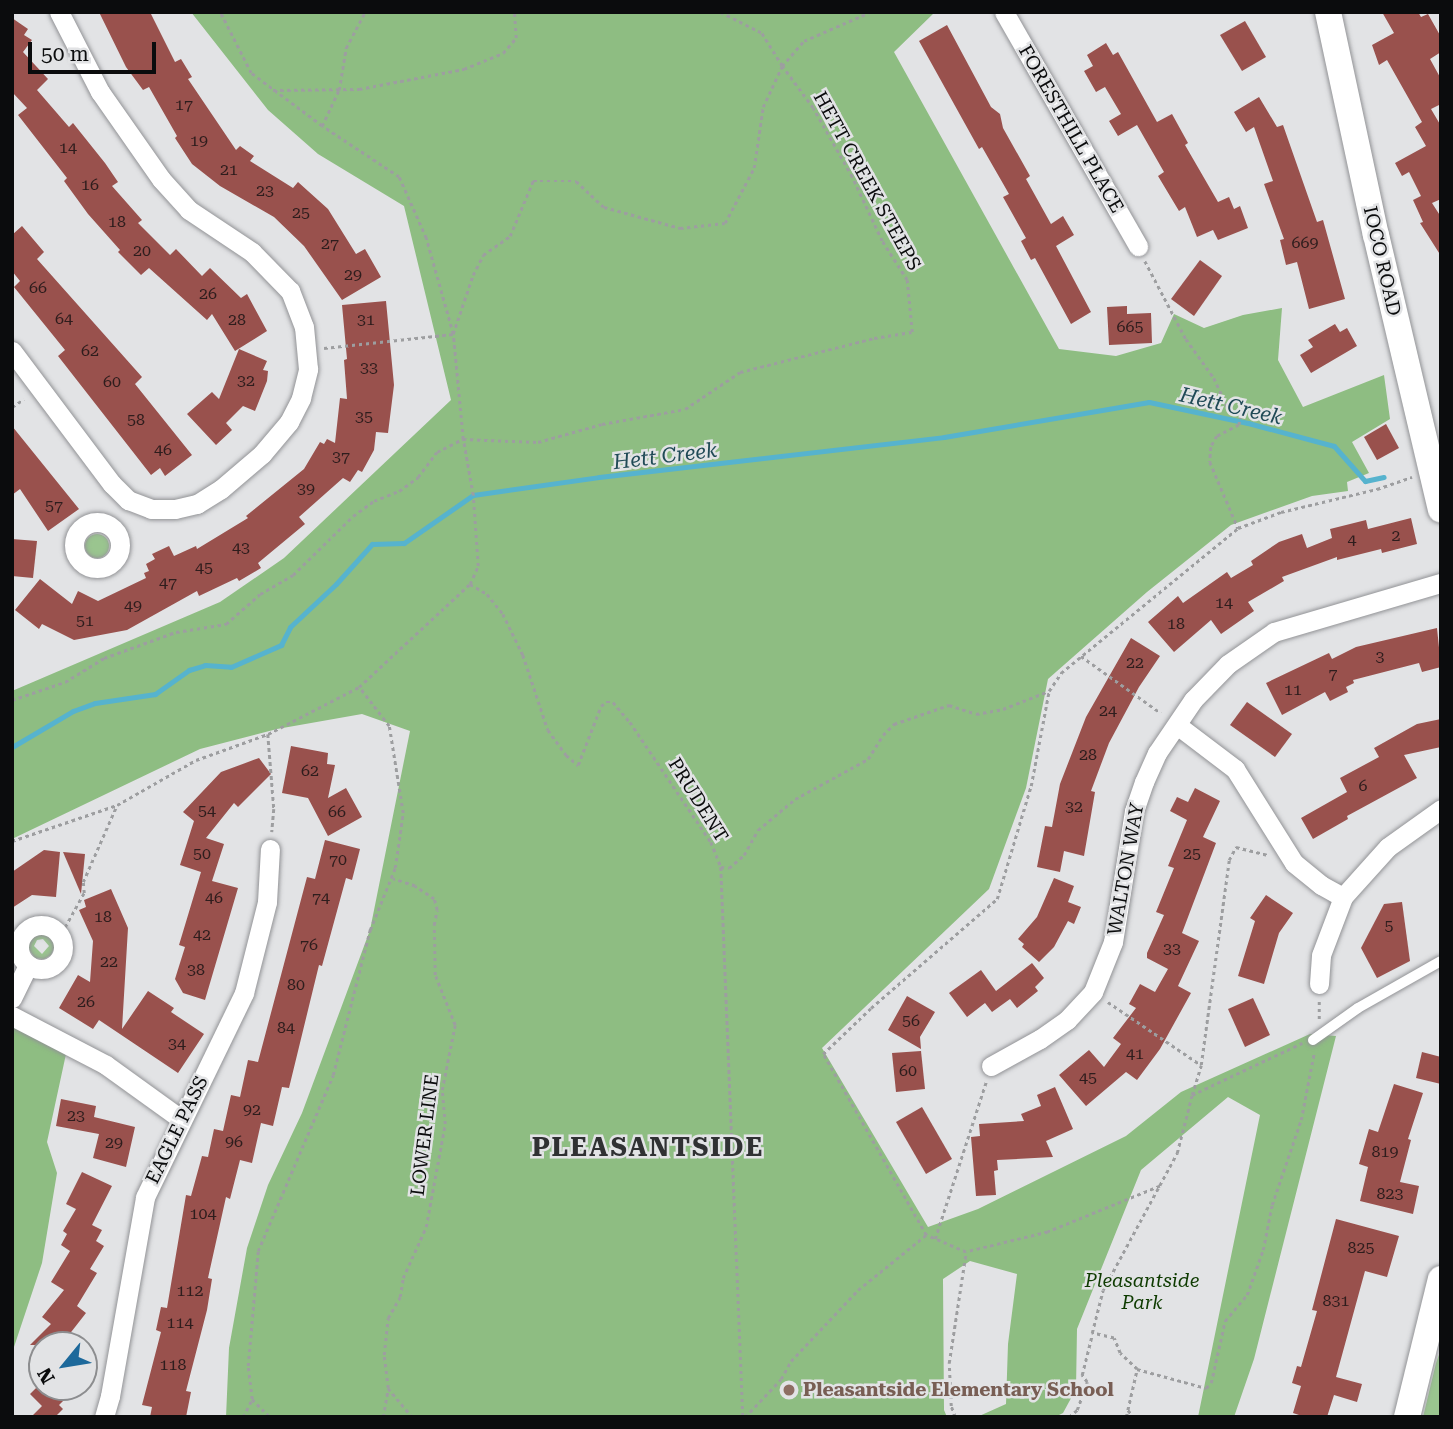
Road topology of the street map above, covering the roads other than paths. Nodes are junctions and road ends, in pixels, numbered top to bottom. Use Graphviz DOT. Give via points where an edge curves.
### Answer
graph roads {
  1 [pos="59,12"];
  2 [pos="1004,12"];
  3 [pos="1328,12"];
  4 [pos="1138,246"];
  5 [pos="12,351"];
  6 [pos="128,500"];
  7 [pos="1441,509"];
  8 [pos="111,526"];
  9 [pos="1441,583"];
  10 [pos="1177,724"];
  11 [pos="1441,809"];
  12 [pos="270,849"];
  13 [pos="1343,897"];
  14 [pos="1441,961"];
  15 [pos="28,965"];
  16 [pos="1319,984"];
  17 [pos="12,998"];
  18 [pos="12,1016"];
  19 [pos="1316,1037"];
  20 [pos="991,1066"];
  21 [pos="181,1119"];
  22 [pos="1441,1279"];
  23 [pos="104,1417"];
  24 [pos="1407,1417"];
  1 -- 6 [label="street" via="100,92 160,178 195,215 271,269 290,291 306,339 307,369 301,398 289,422 262,454 214,494 187,507 151,509"];
  2 -- 4 [label="street, FORESTHILL PLACE"];
  3 -- 7 [label="main road, IOCO ROAD"];
  5 -- 6 [label="street"];
  6 -- 8 [label="street"];
  9 -- 10 [label="street, WALTON WAY" via="1274,632 1228,664"];
  10 -- 13 [label="street" via="1235,769 1305,873"];
  10 -- 20 [label="street, WALTON WAY" via="1157,753 1134,811 1113,942 1093,992 1067,1020"];
  11 -- 13 [label="street" via="1388,847"];
  12 -- 21 [label="street, EAGLE PASS" via="267,902 244,993"];
  13 -- 16 [label="street" via="1321,956"];
  14 -- 19 [label="lane"];
  15 -- 17 [label="street"];
  18 -- 21 [label="street" via="106,1065"];
  21 -- 23 [label="street, EAGLE PASS" via="145,1197"];
  22 -- 24 [label="main road"];
}
